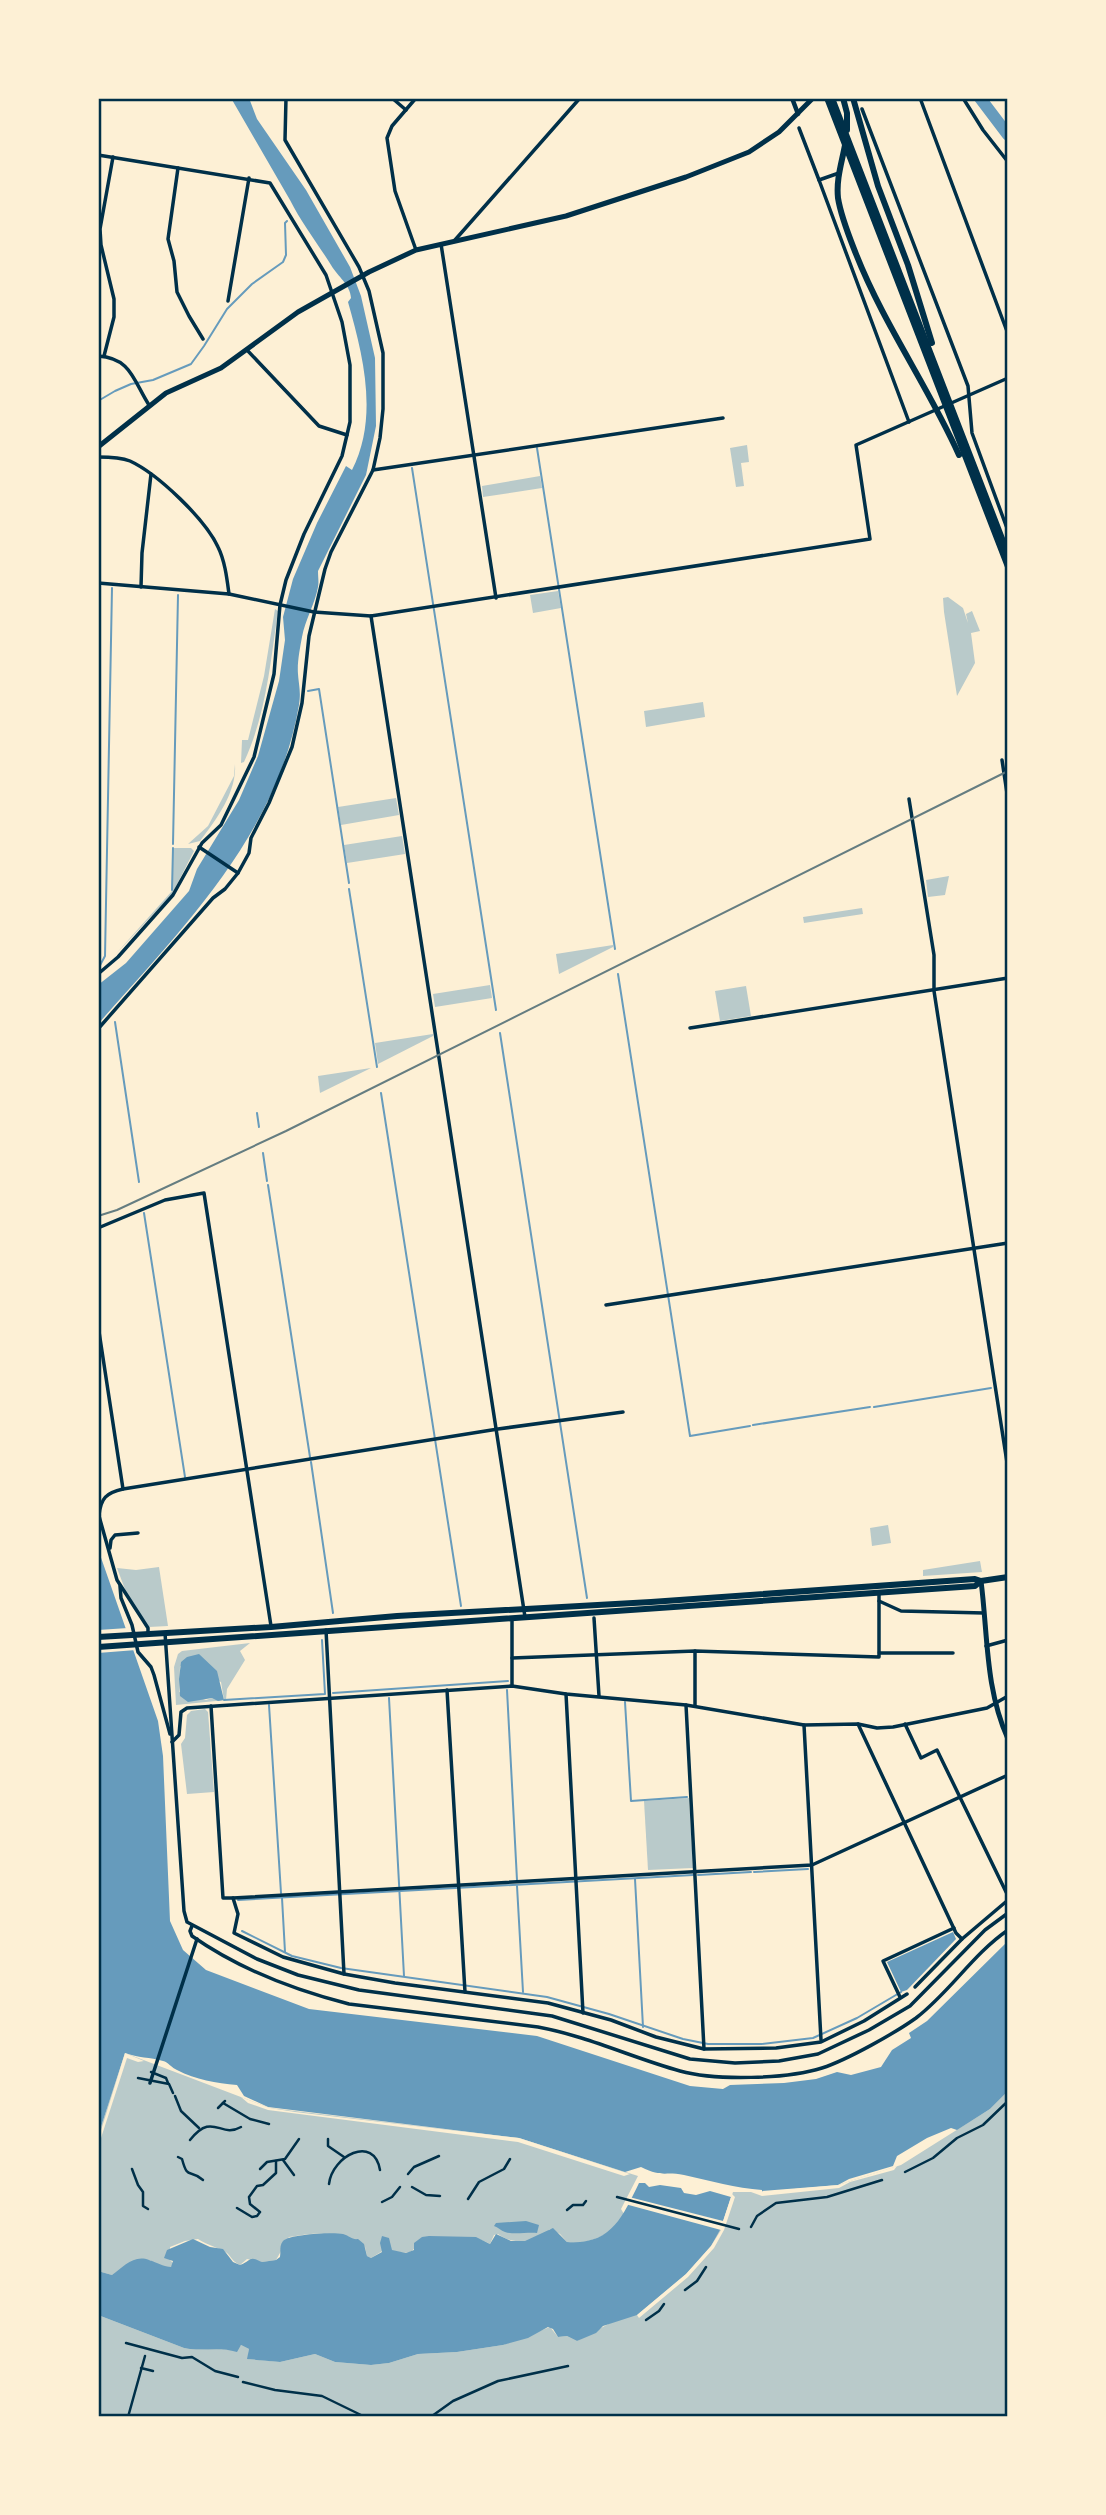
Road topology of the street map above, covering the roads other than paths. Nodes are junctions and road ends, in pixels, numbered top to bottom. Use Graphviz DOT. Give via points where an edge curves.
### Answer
graph roads {
  1 [pos="286,98"];
  2 [pos="392,98"];
  3 [pos="416,98"];
  4 [pos="580,98"];
  5 [pos="792,98"];
  6 [pos="813,98"];
  7 [pos="830,98"];
  8 [pos="843,98"];
  9 [pos="853,98"];
  10 [pos="920,98"];
  11 [pos="963,98"];
  12 [pos="862,109"];
  13 [pos="405,110"];
  14 [pos="798,115"];
  15 [pos="799,128"];
  16 [pos="98,155"];
  17 [pos="113,157"];
  18 [pos="1008,162"];
  19 [pos="178,167"];
  20 [pos="839,173"];
  21 [pos="249,178"];
  22 [pos="819,180"];
  23 [pos="455,240"];
  24 [pos="440,243"];
  25 [pos="416,250"];
  26 [pos="98,255"];
  27 [pos="104,256"];
  28 [pos="361,277"];
  29 [pos="333,291"];
  30 [pos="228,301"];
  31 [pos="1008,334"];
  32 [pos="203,339"];
  33 [pos="246,350"];
  34 [pos="98,356"];
  35 [pos="104,356"];
  36 [pos="1008,378"];
  37 [pos="970,394"];
  38 [pos="946,400"];
  39 [pos="149,405"];
  40 [pos="723,418"];
  41 [pos="909,422"];
  42 [pos="346,435"];
  43 [pos="98,447"];
  44 [pos="474,456"];
  45 [pos="98,457"];
  46 [pos="373,470"];
  47 [pos="151,474"];
  48 [pos="984,510"];
  49 [pos="1008,531"];
  50 [pos="1008,554"];
  51 [pos="1008,567"];
  52 [pos="98,583"];
  53 [pos="141,587"];
  54 [pos="229,594"];
  55 [pos="496,598"];
  56 [pos="282,605"];
  57 [pos="313,611"];
  58 [pos="371,617"];
  59 [pos="1002,760"];
  60 [pos="909,799"];
  61 [pos="1008,800"];
  62 [pos="200,848"];
  63 [pos="237,872"];
  64 [pos="98,974"];
  65 [pos="1008,978"];
  66 [pos="934,990"];
  67 [pos="690,1028"];
  68 [pos="98,1030"];
  69 [pos="98,1228"];
  70 [pos="1008,1242"];
  71 [pos="973,1248"];
  72 [pos="606,1305"];
  73 [pos="98,1325"];
  74 [pos="623,1412"];
  75 [pos="498,1429"];
  76 [pos="1008,1469"];
  77 [pos="247,1470"];
  78 [pos="123,1489"];
  79 [pos="99,1513"];
  80 [pos="138,1533"];
  81 [pos="110,1554"];
  82 [pos="1008,1577"];
  83 [pos="981,1581"];
  84 [pos="120,1586"];
  85 [pos="879,1591"];
  86 [pos="879,1601"];
  87 [pos="524,1613"];
  88 [pos="984,1613"];
  89 [pos="512,1618"];
  90 [pos="594,1618"];
  91 [pos="271,1627"];
  92 [pos="326,1630"];
  93 [pos="165,1633"];
  94 [pos="146,1634"];
  95 [pos="98,1637"];
  96 [pos="1008,1640"];
  97 [pos="165,1643"];
  98 [pos="986,1646"];
  99 [pos="98,1647"];
  100 [pos="695,1651"];
  101 [pos="878,1653"];
  102 [pos="953,1653"];
  103 [pos="597,1654"];
  104 [pos="512,1658"];
  105 [pos="512,1686"];
  106 [pos="447,1690"];
  107 [pos="566,1694"];
  108 [pos="599,1696"];
  109 [pos="1008,1696"];
  110 [pos="330,1698"];
  111 [pos="995,1704"];
  112 [pos="686,1705"];
  113 [pos="211,1706"];
  114 [pos="695,1706"];
  115 [pos="858,1724"];
  116 [pos="905,1724"];
  117 [pos="804,1725"];
  118 [pos="1008,1739"];
  119 [pos="172,1742"];
  120 [pos="1008,1775"];
  121 [pos="960,1798"];
  122 [pos="905,1824"];
  123 [pos="812,1865"];
  124 [pos="695,1872"];
  125 [pos="576,1878"];
  126 [pos="459,1886"];
  127 [pos="341,1891"];
  128 [pos="233,1898"];
  129 [pos="1008,1898"];
  130 [pos="1008,1913"];
  131 [pos="192,1926"];
  132 [pos="954,1928"];
  133 [pos="1008,1930"];
  134 [pos="962,1938"];
  135 [pos="197,1939"];
  136 [pos="344,1974"];
  137 [pos="915,1987"];
  138 [pos="465,1992"];
  139 [pos="907,1993"];
  140 [pos="900,1997"];
  141 [pos="583,2013"];
  142 [pos="821,2042"];
  143 [pos="704,2049"];
  144 [pos="151,2073"];
  145 [pos="138,2078"];
  146 [pos="150,2083"];
  147 [pos="169,2084"];
  148 [pos="1008,2101"];
  149 [pos="218,2108"];
  150 [pos="269,2124"];
  151 [pos="241,2127"];
  152 [pos="199,2128"];
  153 [pos="299,2139"];
  154 [pos="328,2139"];
  155 [pos="190,2140"];
  156 [pos="439,2156"];
  157 [pos="178,2157"];
  158 [pos="344,2157"];
  159 [pos="510,2159"];
  160 [pos="283,2160"];
  161 [pos="275,2161"];
  162 [pos="132,2169"];
  163 [pos="260,2169"];
  164 [pos="380,2170"];
  165 [pos="905,2172"];
  166 [pos="408,2174"];
  167 [pos="294,2175"];
  168 [pos="203,2180"];
  169 [pos="883,2180"];
  170 [pos="329,2184"];
  171 [pos="400,2187"];
  172 [pos="412,2187"];
  173 [pos="440,2196"];
  174 [pos="617,2197"];
  175 [pos="468,2199"];
  176 [pos="586,2201"];
  177 [pos="382,2202"];
  178 [pos="237,2208"];
  179 [pos="148,2209"];
  180 [pos="567,2210"];
  181 [pos="751,2227"];
  182 [pos="739,2229"];
  183 [pos="706,2267"];
  184 [pos="685,2290"];
  185 [pos="664,2304"];
  186 [pos="646,2320"];
  187 [pos="126,2343"];
  188 [pos="145,2356"];
  189 [pos="568,2366"];
  190 [pos="141,2368"];
  191 [pos="153,2371"];
  192 [pos="237,2377"];
  193 [pos="508,2378"];
  194 [pos="243,2382"];
  195 [pos="509,2383"];
  196 [pos="439,2411"];
  197 [pos="361,2415"];
  198 [pos="432,2416"];
  199 [pos="442,2416"];
  200 [pos="128,2417"];
  1 -- 28 [label="street" via="285,140"];
  2 -- 13 [label="street"];
  3 -- 13 [label="street"];
  4 -- 23 [label="street"];
  5 -- 14 [label="street"];
  6 -- 14 [label="main road"];
  7 -- 38 [label="highway"];
  8 -- 20 [label="highway" via="848,127"];
  9 -- 38 [label="highway"];
  10 -- 31 [label="street"];
  11 -- 18 [label="street"];
  12 -- 37 [label="street"];
  13 -- 25 [label="street" via="387,138 395,191"];
  14 -- 23 [label="main road" via="749,152 686,177 566,216"];
  15 -- 22 [label="street"];
  16 -- 17 [label="street"];
  17 -- 19 [label="street"];
  17 -- 27 [label="street" via="100,229"];
  19 -- 21 [label="street"];
  19 -- 32 [label="street" via="167,239 177,292"];
  20 -- 22 [label="street"];
  20 -- 48 [label="highway" via="842,216 864,275"];
  21 -- 29 [label="street" via="270,183"];
  21 -- 30 [label="street"];
  22 -- 41 [label="street"];
  23 -- 24 [label="main road"];
  24 -- 25 [label="main road"];
  24 -- 44 [label="street"];
  25 -- 28 [label="main road"];
  26 -- 27 [label="street"];
  27 -- 35 [label="street" via="114,317"];
  28 -- 29 [label="main road"];
  28 -- 46 [label="street" via="383,353 380,439"];
  29 -- 33 [label="main road"];
  29 -- 42 [label="street" via="350,365 352,394"];
  33 -- 39 [label="main road"];
  33 -- 42 [label="street" via="319,426"];
  34 -- 35 [label="street"];
  35 -- 39 [label="street" via="126,365"];
  36 -- 37 [label="street"];
  37 -- 41 [label="street"];
  37 -- 49 [label="street" via="972,433"];
  38 -- 48 [label="highway"];
  38 -- 50 [label="highway"];
  39 -- 43 [label="main road"];
  40 -- 44 [label="street"];
  41 -- 55 [label="street" via="856,445 870,539"];
  42 -- 56 [label="street" via="339,464 294,557"];
  44 -- 46 [label="street"];
  44 -- 55 [label="street"];
  45 -- 47 [label="street" via="128,460"];
  46 -- 57 [label="street" via="331,552"];
  47 -- 53 [label="street"];
  47 -- 54 [label="street" via="211,534 219,548"];
  48 -- 51 [label="highway"];
  52 -- 53 [label="street"];
  53 -- 54 [label="street"];
  54 -- 56 [label="street"];
  55 -- 58 [label="street"];
  56 -- 57 [label="street"];
  56 -- 62 [label="street" via="274,674 254,757 221,825"];
  57 -- 58 [label="street"];
  57 -- 63 [label="street" via="296,731 280,779"];
  58 -- 75 [label="street"];
  59 -- 61 [label="street"];
  60 -- 66 [label="street" via="934,955"];
  62 -- 63 [label="street"];
  62 -- 64 [label="street" via="173,895"];
  63 -- 68 [label="street"];
  65 -- 66 [label="street"];
  66 -- 67 [label="street"];
  66 -- 71 [label="street"];
  69 -- 77 [label="street" via="165,1200 204,1193"];
  70 -- 71 [label="street"];
  71 -- 72 [label="street"];
  71 -- 76 [label="street"];
  73 -- 78 [label="street"];
  74 -- 75 [label="street"];
  75 -- 77 [label="street"];
  75 -- 87 [label="street"];
  77 -- 78 [label="street"];
  77 -- 91 [label="street"];
  78 -- 79 [label="street" via="108,1492"];
  79 -- 81 [label="street"];
  80 -- 81 [label="street" via="112,1536"];
  81 -- 84 [label="street"];
  82 -- 83 [label="highway"];
  83 -- 85 [label="highway" via="975,1586"];
  83 -- 87 [label="highway" via="900,1583"];
  83 -- 88 [label="main road"];
  84 -- 94 [label="street" via="144,1622"];
  84 -- 119 [label="street" via="138,1652 154,1675"];
  85 -- 86 [label="street"];
  85 -- 87 [label="highway"];
  86 -- 88 [label="street" via="901,1611"];
  86 -- 101 [label="street"];
  87 -- 89 [label="highway"];
  87 -- 91 [label="highway" via="397,1616"];
  88 -- 98 [label="main road"];
  89 -- 92 [label="highway"];
  89 -- 104 [label="street"];
  90 -- 103 [label="street"];
  91 -- 93 [label="highway"];
  92 -- 97 [label="highway"];
  92 -- 110 [label="street"];
  93 -- 94 [label="highway"];
  93 -- 97 [label="street"];
  94 -- 95 [label="highway"];
  96 -- 98 [label="street"];
  97 -- 99 [label="highway"];
  97 -- 119 [label="street"];
  98 -- 111 [label="main road"];
  100 -- 101 [label="street" via="878,1657"];
  100 -- 103 [label="street"];
  100 -- 114 [label="street"];
  101 -- 102 [label="street"];
  103 -- 104 [label="street"];
  103 -- 108 [label="street"];
  104 -- 105 [label="street"];
  105 -- 106 [label="street"];
  105 -- 107 [label="street"];
  106 -- 110 [label="street"];
  106 -- 126 [label="street"];
  107 -- 108 [label="street"];
  107 -- 125 [label="street"];
  108 -- 112 [label="street"];
  109 -- 111 [label="street"];
  110 -- 113 [label="street"];
  110 -- 127 [label="street"];
  111 -- 116 [label="street"];
  111 -- 118 [label="main road"];
  112 -- 114 [label="street"];
  112 -- 124 [label="street"];
  113 -- 119 [label="street" via="182,1710 179,1735"];
  113 -- 128 [label="street" via="223,1898"];
  114 -- 117 [label="street"];
  115 -- 116 [label="street" via="886,1728"];
  115 -- 117 [label="street"];
  115 -- 122 [label="street"];
  116 -- 121 [label="street" via="921,1758 937,1750"];
  117 -- 123 [label="street"];
  119 -- 131 [label="street" via="184,1911"];
  120 -- 121 [label="street"];
  121 -- 122 [label="street"];
  121 -- 129 [label="street"];
  122 -- 123 [label="street"];
  122 -- 132 [label="street"];
  123 -- 124 [label="street"];
  123 -- 142 [label="street"];
  124 -- 125 [label="street"];
  124 -- 143 [label="street"];
  125 -- 126 [label="street"];
  125 -- 141 [label="street"];
  126 -- 127 [label="street"];
  126 -- 138 [label="street"];
  127 -- 128 [label="street"];
  127 -- 136 [label="street"];
  128 -- 136 [label="street" via="239,1914 234,1933 283,1957"];
  129 -- 134 [label="street"];
  130 -- 131 [label="street" via="966,1948 910,2006 869,2031 818,2054 735,2063 690,2059 552,2015 359,1990 298,1975"];
  131 -- 135 [label="street" via="190,1931"];
  132 -- 134 [label="street"];
  132 -- 140 [label="street" via="883,1961"];
  133 -- 135 [label="street" via="914,2019 851,2055 820,2069 723,2077 680,2071 538,2026 337,2001 276,1980"];
  134 -- 137 [label="street"];
  135 -- 146 [label="street"];
  136 -- 138 [label="street"];
  138 -- 141 [label="street" via="548,2003"];
  139 -- 140 [label="street"];
  140 -- 142 [label="street"];
  141 -- 143 [label="street"];
  142 -- 143 [label="street"];
  144 -- 147 [label="street" via="166,2078"];
  145 -- 147 [label="street"];
  147 -- 152 [label="street" via="181,2111"];
  148 -- 165 [label="street" via="983,2125"];
  149 -- 150 [label="street" via="224,2102 250,2119"];
  151 -- 152 [label="street"];
  152 -- 155 [label="street"];
  153 -- 160 [label="street"];
  154 -- 158 [label="street" via="328,2146"];
  156 -- 166 [label="street"];
  157 -- 168 [label="street" via="184,2171"];
  158 -- 164 [label="street" via="368,2153 377,2159"];
  158 -- 170 [label="street"];
  159 -- 175 [label="street" via="504,2169 479,2182"];
  160 -- 161 [label="street"];
  160 -- 167 [label="street"];
  161 -- 163 [label="street"];
  161 -- 178 [label="street" via="276,2173 249,2196 250,2204 260,2213 252,2217"];
  162 -- 179 [label="street" via="144,2192 143,2206"];
  169 -- 181 [label="street" via="827,2197 776,2203 757,2216"];
  171 -- 177 [label="street"];
  172 -- 173 [label="street"];
  174 -- 182 [label="street"];
  176 -- 180 [label="street"];
  183 -- 184 [label="street"];
  185 -- 186 [label="street"];
  187 -- 192 [label="street" via="192,2357"];
  188 -- 190 [label="street"];
  189 -- 193 [label="street"];
  190 -- 191 [label="street"];
  190 -- 200 [label="street"];
  193 -- 195 [label="street"];
  193 -- 196 [label="street"];
  194 -- 197 [label="street" via="333,2400"];
  196 -- 198 [label="street"];
  196 -- 199 [label="street"];
}
